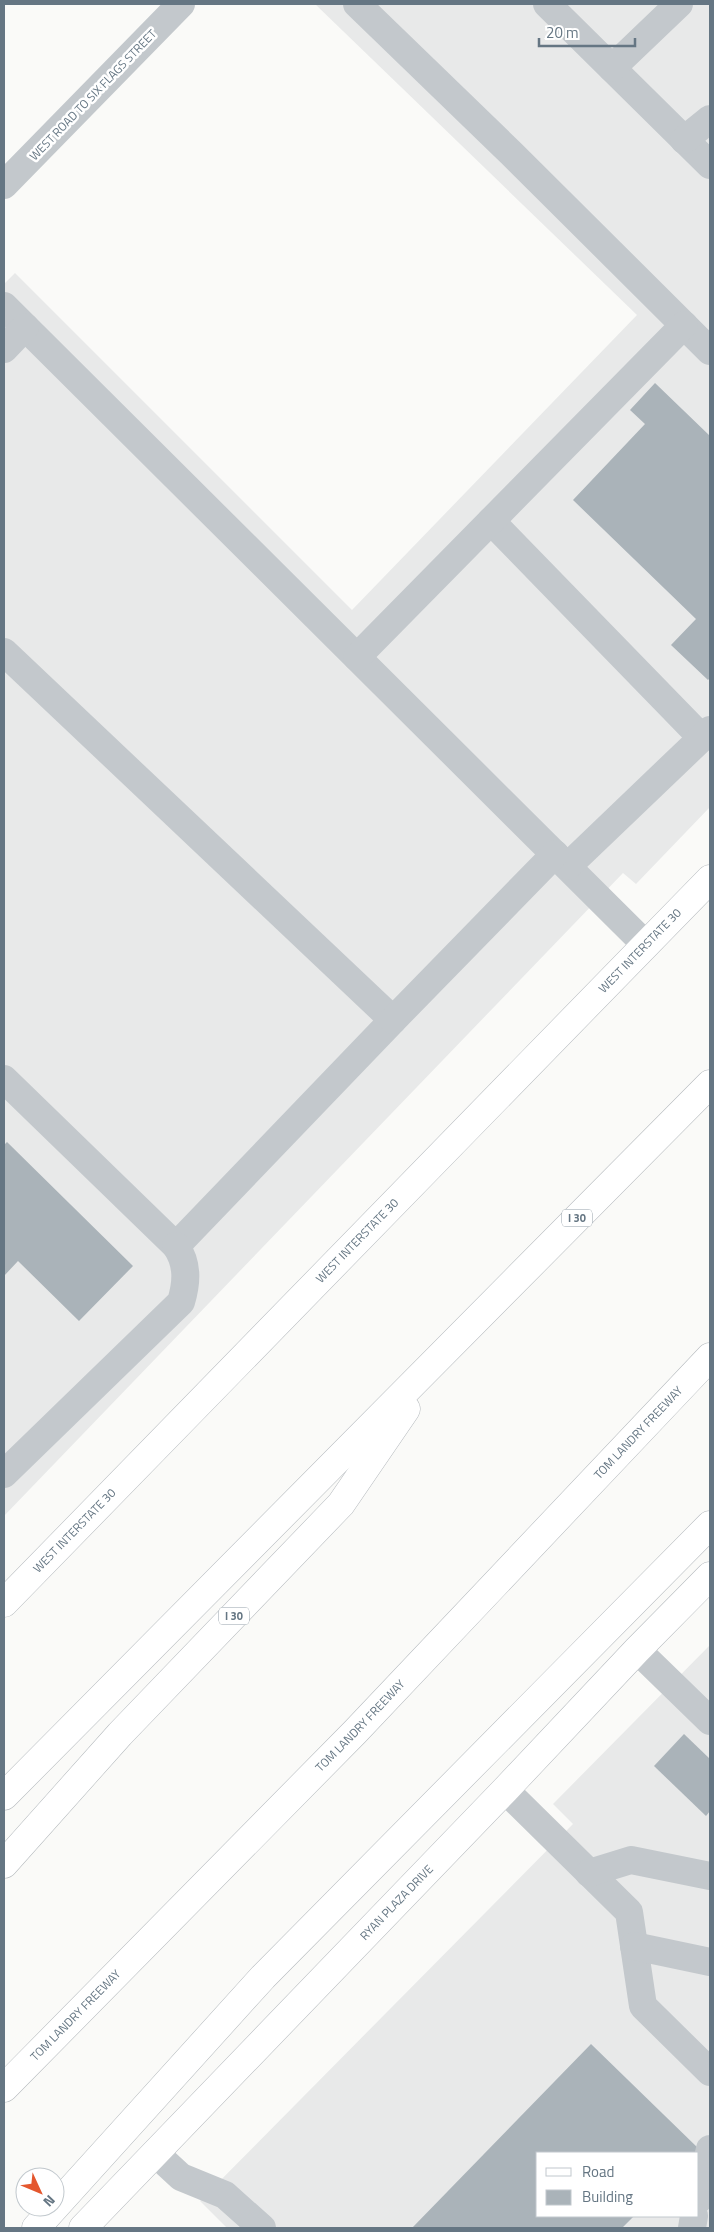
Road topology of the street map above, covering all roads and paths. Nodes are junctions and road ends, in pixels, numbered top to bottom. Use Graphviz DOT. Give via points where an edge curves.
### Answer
graph roads {
  1 [pos="181,4"];
  2 [pos="357,4"];
  3 [pos="547,4"];
  4 [pos="679,4"];
  5 [pos="612,68"];
  6 [pos="710,119"];
  7 [pos="684,140"];
  8 [pos="710,165"];
  9 [pos="4,186"];
  10 [pos="4,306"];
  11 [pos="684,325"];
  12 [pos="25,327"];
  13 [pos="4,349"];
  14 [pos="710,351"];
  15 [pos="491,521"];
  16 [pos="4,652"];
  17 [pos="357,657"];
  18 [pos="706,734"];
  19 [pos="562,860"];
  20 [pos="710,879"];
  21 [pos="646,945"];
  22 [pos="393,1020"];
  23 [pos="4,1079"];
  24 [pos="710,1084"];
  25 [pos="176,1246"];
  26 [pos="445,1352"];
  27 [pos="710,1357"];
  28 [pos="4,1474"];
  29 [pos="710,1525"];
  30 [pos="710,1576"];
  31 [pos="4,1603"];
  32 [pos="637,1650"];
  33 [pos="710,1721"];
  34 [pos="505,1790"];
  35 [pos="4,1796"];
  36 [pos="4,1864"];
  37 [pos="589,1873"];
  38 [pos="710,1876"];
  39 [pos="634,1946"];
  40 [pos="710,1962"];
  41 [pos="699,2050"];
  42 [pos="30,2062"];
  43 [pos="710,2072"];
  44 [pos="4,2088"];
  45 [pos="4,2094"];
  46 [pos="710,2150"];
  47 [pos="155,2152"];
  48 [pos="699,2196"];
  49 [pos="36,2228"];
  50 [pos="83,2228"];
  51 [pos="262,2228"];
  1 -- 9 [label="street, WEST ROAD TO SIX FLAGS STREET"];
  2 -- 11 [label="street"];
  3 -- 5 [label="street"];
  4 -- 5 [label="street"];
  5 -- 7 [label="street"];
  6 -- 7 [label="street"];
  7 -- 8 [label="street"];
  10 -- 12 [label="street"];
  11 -- 14 [label="street"];
  11 -- 15 [label="street"];
  12 -- 13 [label="street"];
  12 -- 17 [label="street"];
  15 -- 17 [label="street"];
  15 -- 18 [label="street"];
  16 -- 22 [label="street"];
  17 -- 19 [label="street"];
  18 -- 19 [label="street"];
  19 -- 21 [label="street"];
  19 -- 22 [label="street"];
  20 -- 21 [label="main road, WEST INTERSTATE 30"];
  21 -- 31 [label="main road, WEST INTERSTATE 30"];
  22 -- 25 [label="street"];
  23 -- 25 [label="street"];
  24 -- 26 [label="main road, I 30"];
  25 -- 28 [label="street" via="182,1254 187,1282 182,1302"];
  26 -- 35 [label="main road, I 30"];
  26 -- 36 [label="main road, I 30" via="341,1504 120,1734"];
  27 -- 42 [label="main road, TOM LANDRY FREEWAY" via="355,1732"];
  29 -- 49 [label="main road" via="264,1976"];
  30 -- 32 [label="main road, RYAN PLAZA DRIVE"];
  32 -- 33 [label="street"];
  32 -- 34 [label="main road, RYAN PLAZA DRIVE"];
  34 -- 37 [label="street"];
  34 -- 47 [label="main road, RYAN PLAZA DRIVE"];
  37 -- 38 [label="street" via="632,1860"];
  37 -- 39 [label="street" via="629,1912"];
  39 -- 40 [label="street"];
  39 -- 41 [label="street" via="642,2006"];
  41 -- 43 [label="street"];
  42 -- 44 [label="main road, TOM LANDRY FREEWAY"];
  42 -- 45 [label="main road"];
  46 -- 48 [label="street"];
  47 -- 50 [label="main road, RYAN PLAZA DRIVE"];
  47 -- 51 [label="street" via="181,2176 225,2195"];
}
